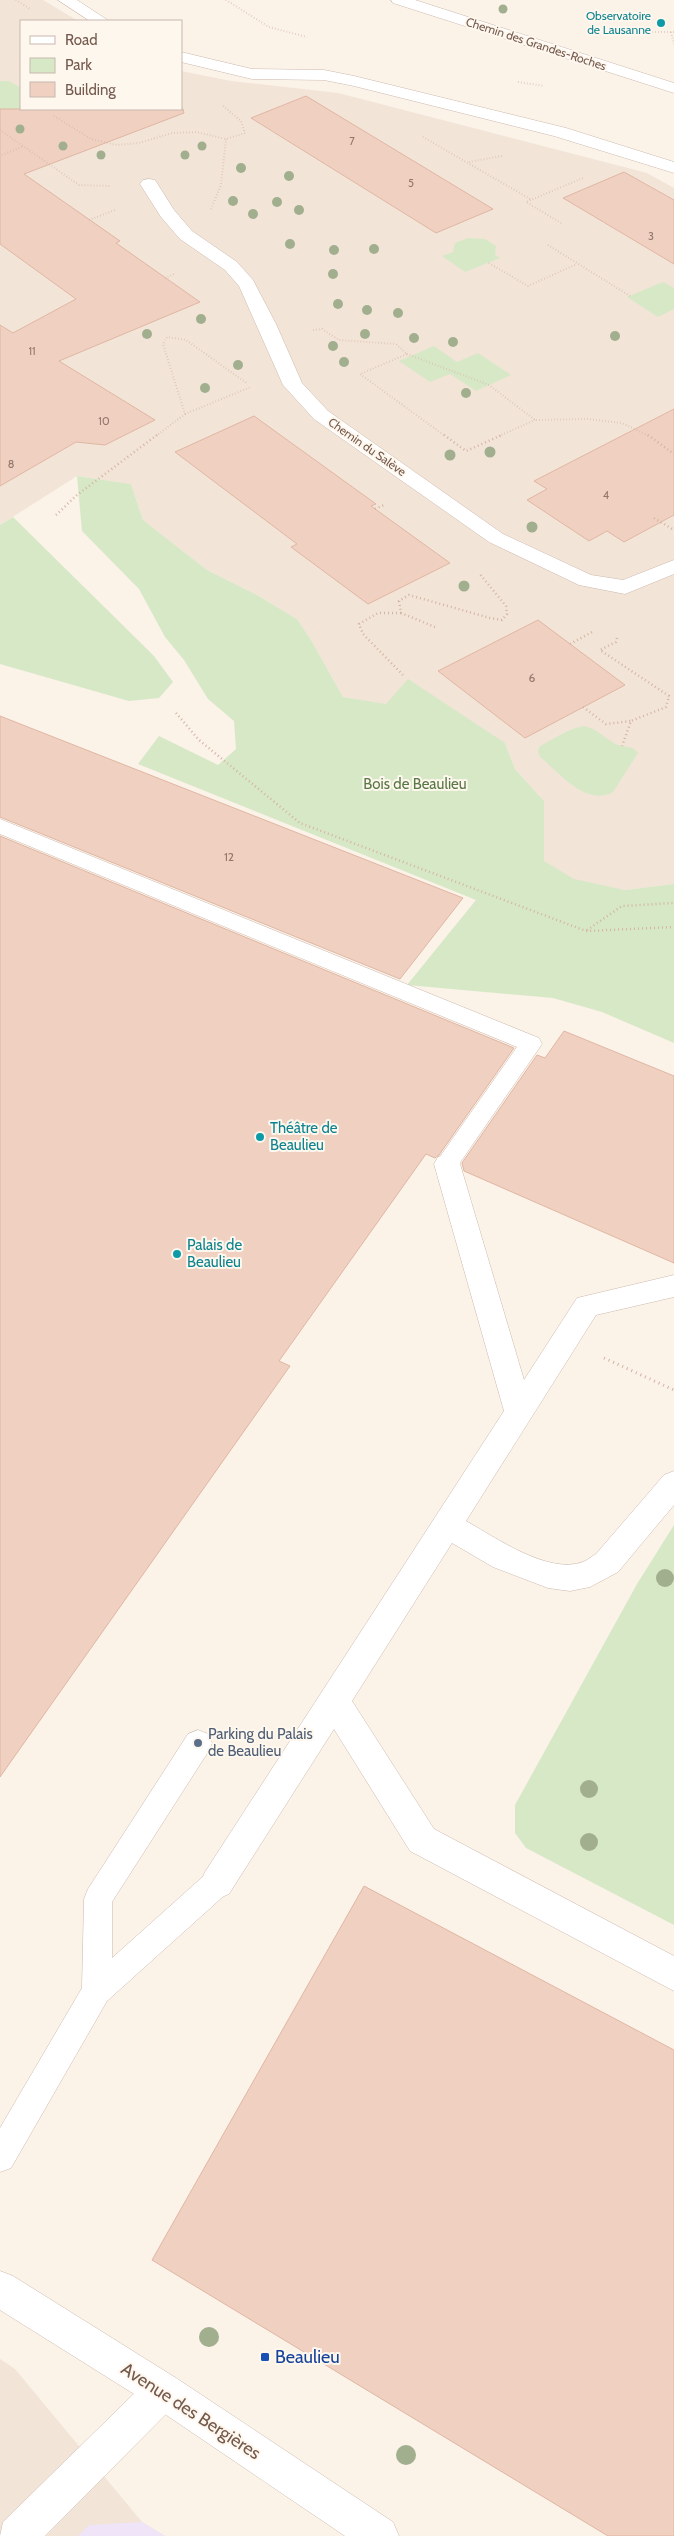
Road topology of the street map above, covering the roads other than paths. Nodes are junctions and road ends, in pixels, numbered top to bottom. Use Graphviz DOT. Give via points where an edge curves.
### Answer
graph roads {
  1 [pos="66,0"];
  2 [pos="398,0"];
  3 [pos="99,20"];
  4 [pos="182,57"];
  5 [pos="674,88"];
  6 [pos="674,168"];
  7 [pos="148,184"];
  8 [pos="674,566"];
  9 [pos="0,826"];
  10 [pos="447,1164"];
  11 [pos="674,1286"];
  12 [pos="519,1412"];
  13 [pos="674,1484"];
  14 [pos="447,1524"];
  15 [pos="334,1701"];
  16 [pos="198,1743"];
  17 [pos="218,1883"];
  18 [pos="674,1974"];
  19 [pos="97,1991"];
  20 [pos="0,2157"];
  21 [pos="0,2289"];
  22 [pos="162,2391"];
  23 [pos="16,2536"];
  24 [pos="379,2536"];
  1 -- 3 [label="street"];
  2 -- 5 [label="street, Chemin des Grandes-Roches"];
  4 -- 6 [label="street" via="252,74 324,75 354,81 560,132"];
  7 -- 8 [label="street, Chemin du Salève" via="186,235 231,266 246,284 273,336 293,385 321,415 496,538 586,580 625,587"];
  9 -- 10 [label="lane" via="531,1044"];
  10 -- 12 [label="street"];
  11 -- 12 [label="street" via="587,1306"];
  12 -- 14 [label="street"];
  13 -- 14 [label="street" via="605,1564 578,1578 553,1577 528,1569"];
  14 -- 15 [label="street"];
  15 -- 17 [label="street"];
  15 -- 18 [label="street" via="422,1840"];
  16 -- 19 [label="lane" via="98,1899"];
  17 -- 19 [label="lane"];
  19 -- 20 [label="lane"];
  21 -- 22 [label="street, Avenue des Bergières"];
  22 -- 23 [label="street"];
  22 -- 24 [label="street, Avenue des Bergières"];
}
